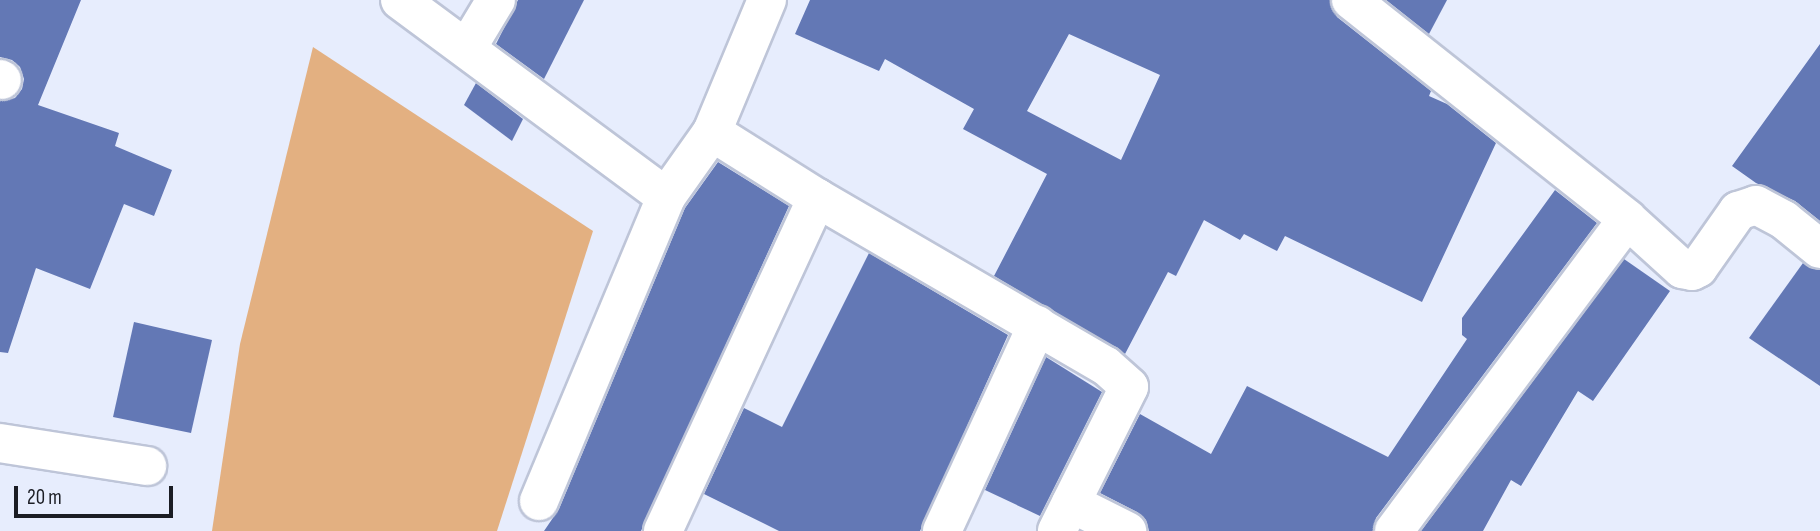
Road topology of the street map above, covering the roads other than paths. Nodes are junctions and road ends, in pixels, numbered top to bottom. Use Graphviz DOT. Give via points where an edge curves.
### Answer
graph roads {
  1 [pos="400,0"];
  2 [pos="496,0"];
  3 [pos="767,0"];
  4 [pos="1351,0"];
  5 [pos="467,48"];
  6 [pos="712,132"];
  7 [pos="666,197"];
  8 [pos="817,198"];
  9 [pos="1628,219"];
  10 [pos="1820,248"];
  11 [pos="1037,325"];
  12 [pos="0,443"];
  13 [pos="147,466"];
  14 [pos="539,501"];
  15 [pos="1064,517"];
  16 [pos="663,531"];
  17 [pos="942,531"];
  18 [pos="1127,531"];
  19 [pos="1394,531"];
  1 -- 5 [label="street"];
  2 -- 5 [label="street"];
  3 -- 6 [label="street"];
  4 -- 9 [label="street"];
  5 -- 7 [label="street"];
  6 -- 7 [label="street"];
  6 -- 8 [label="street"];
  7 -- 14 [label="street"];
  8 -- 11 [label="street"];
  8 -- 16 [label="street"];
  9 -- 10 [label="street" via="1682,270 1698,268 1738,211 1756,205"];
  9 -- 19 [label="street"];
  11 -- 15 [label="street" via="1106,366 1129,387"];
  11 -- 17 [label="street"];
  12 -- 13 [label="street"];
  15 -- 18 [label="street"];
}
